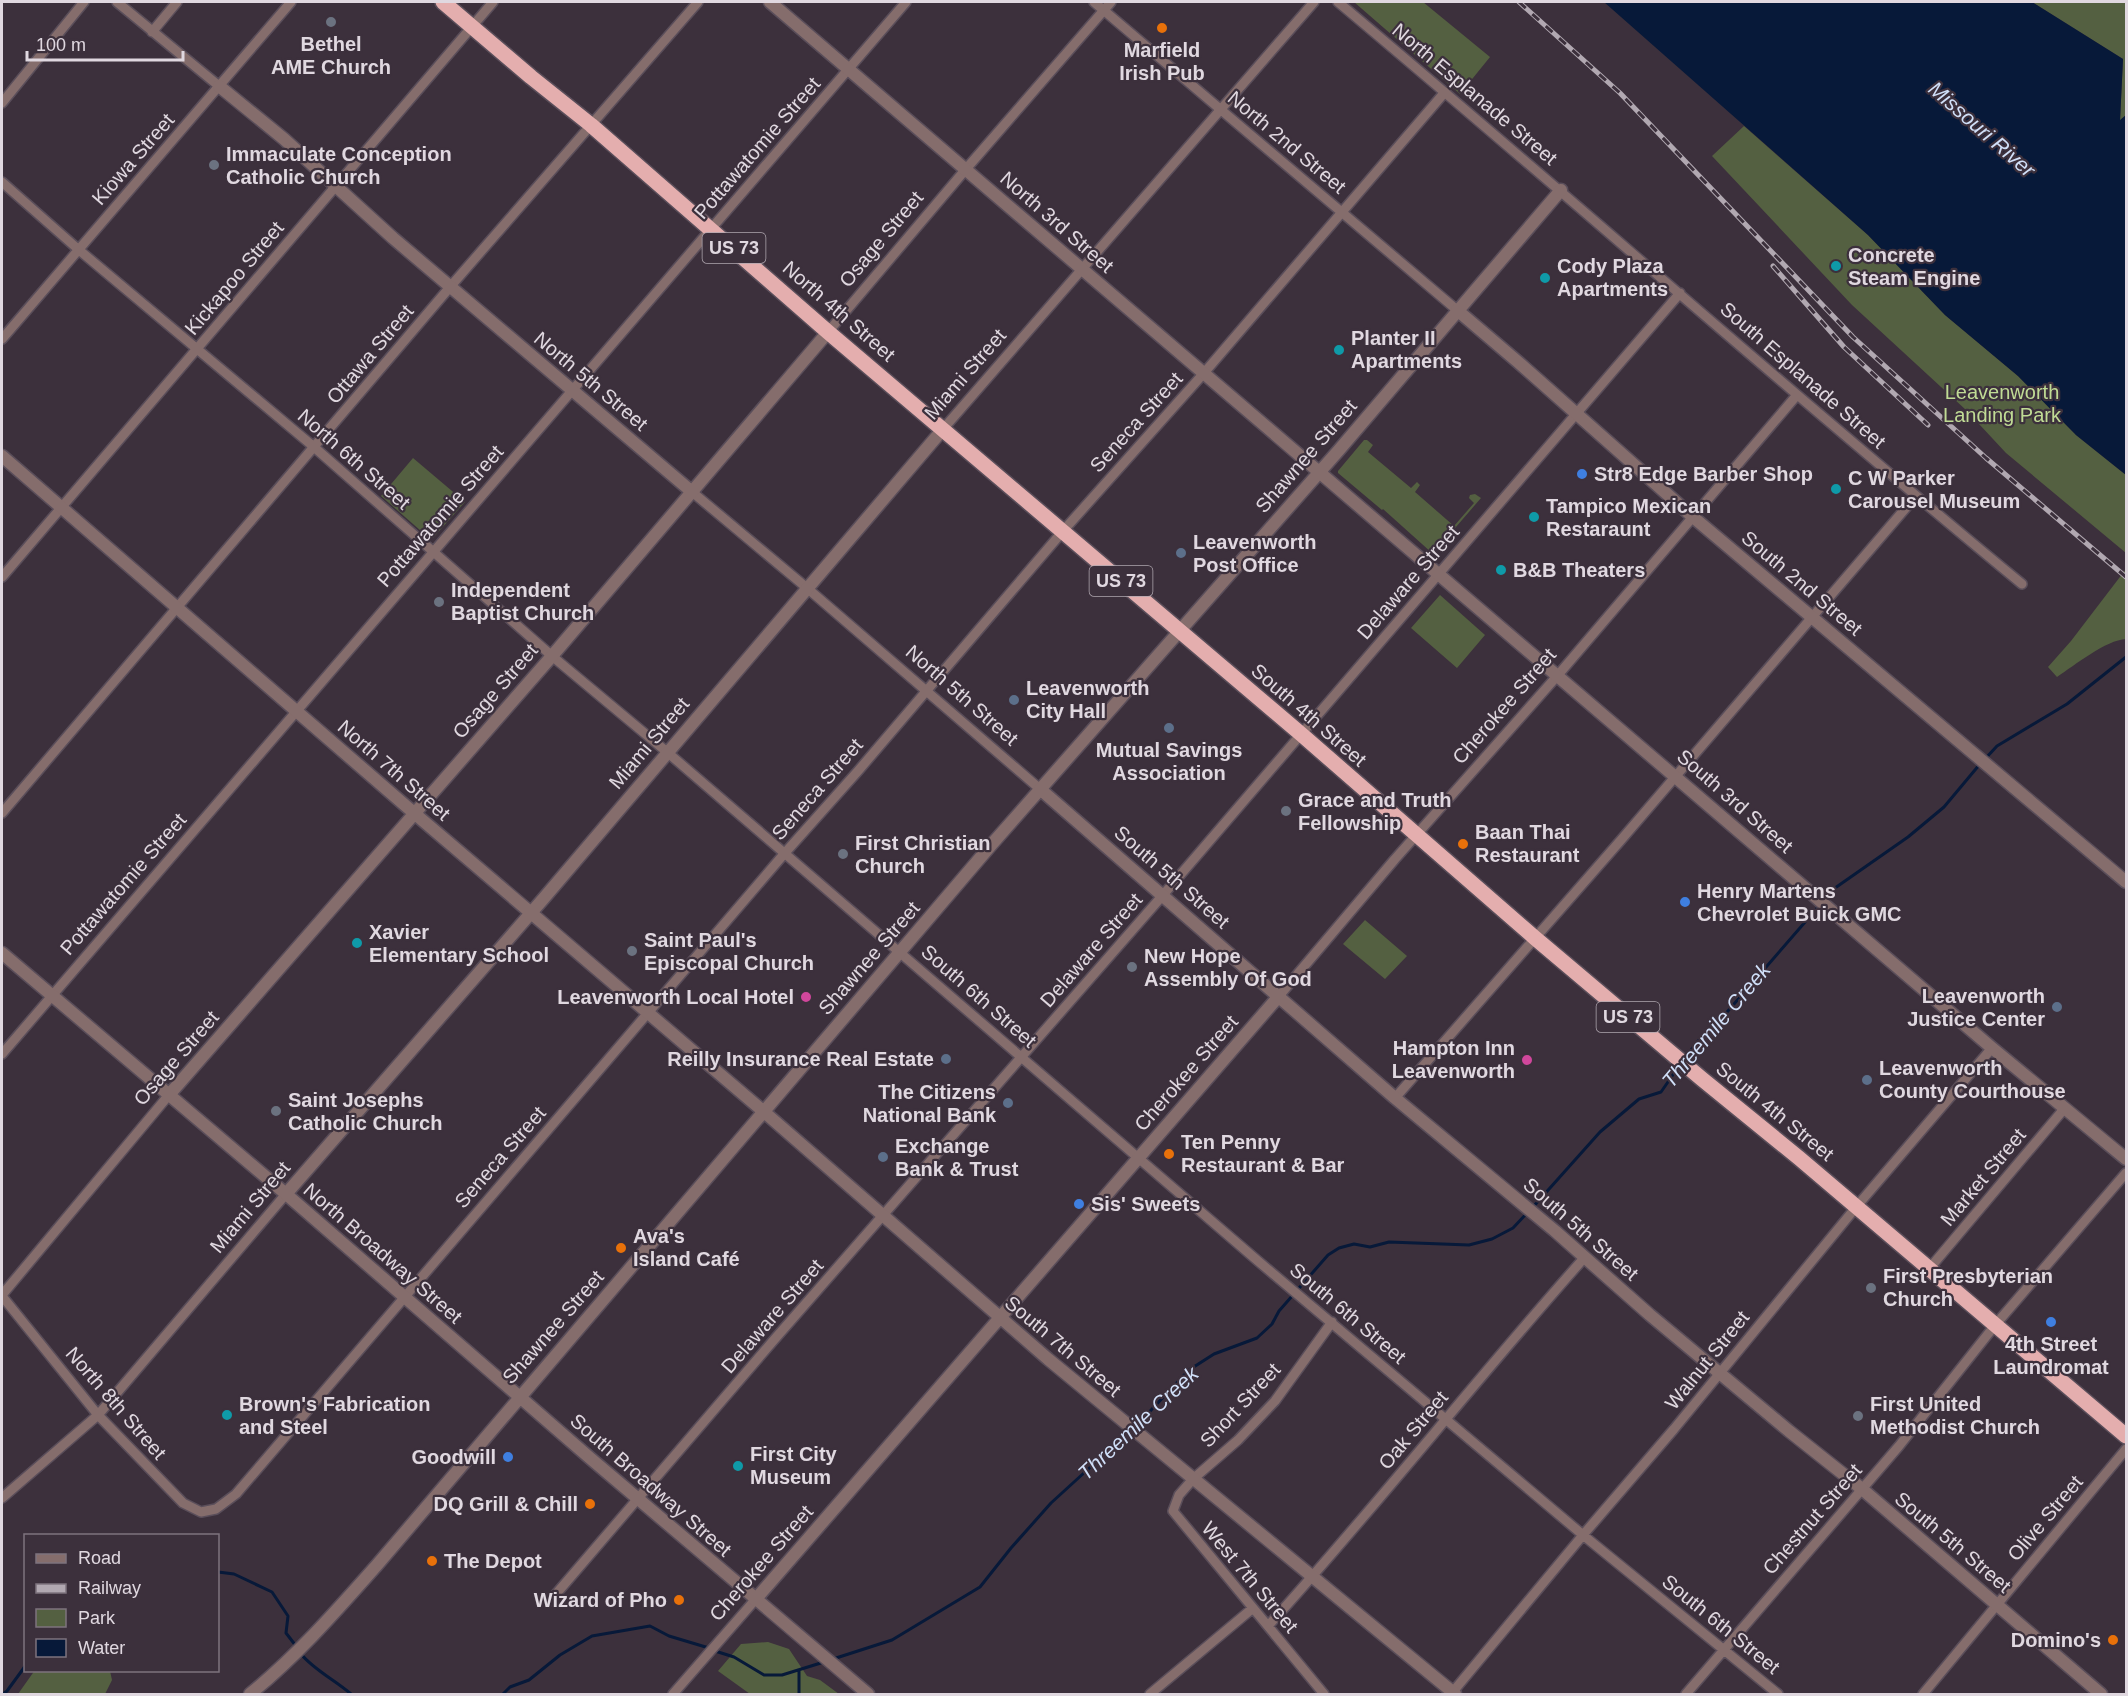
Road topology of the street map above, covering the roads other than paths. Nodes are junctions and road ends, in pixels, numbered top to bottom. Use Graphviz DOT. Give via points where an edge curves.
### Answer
graph roads {
  1 [pos="84,2"];
  2 [pos="117,2"];
  3 [pos="177,2"];
  4 [pos="291,2"];
  5 [pos="443,2"];
  6 [pos="493,2"];
  7 [pos="698,2"];
  8 [pos="770,2"];
  9 [pos="906,2"];
  10 [pos="1094,2"];
  11 [pos="1111,2"];
  12 [pos="1314,2"];
  13 [pos="1338,2"];
  14 [pos="1104,10"];
  15 [pos="472,27"];
  16 [pos="152,32"];
  17 [pos="848,69"];
  18 [pos="219,86"];
  19 [pos="1445,92"];
  20 [pos="2,103"];
  21 [pos="1220,109"];
  22 [pos="591,125"];
  23 [pos="966,169"];
  24 [pos="2,182"];
  25 [pos="336,185"];
  26 [pos="1562,190"];
  27 [pos="1341,212"];
  28 [pos="711,228"];
  29 [pos="79,250"];
  30 [pos="1082,268"];
  31 [pos="450,287"];
  32 [pos="1680,293"];
  33 [pos="1457,310"];
  34 [pos="828,332"];
  35 [pos="2,339"];
  36 [pos="197,349"];
  37 [pos="1204,373"];
  38 [pos="572,390"];
  39 [pos="1797,394"];
  40 [pos="1576,414"];
  41 [pos="944,428"];
  42 [pos="314,447"];
  43 [pos="2,456"];
  44 [pos="1318,473"];
  45 [pos="691,491"];
  46 [pos="1916,496"];
  47 [pos="62,507"];
  48 [pos="1693,517"];
  49 [pos="1063,531"];
  50 [pos="432,552"];
  51 [pos="1438,574"];
  52 [pos="2,577"];
  53 [pos="2022,584"];
  54 [pos="807,588"];
  55 [pos="176,606"];
  56 [pos="1812,617"];
  57 [pos="1179,631"];
  58 [pos="552,656"];
  59 [pos="1558,675"];
  60 [pos="927,690"];
  61 [pos="296,711"];
  62 [pos="1301,734"];
  63 [pos="667,752"];
  64 [pos="1675,776"];
  65 [pos="1040,789"];
  66 [pos="2,813"];
  67 [pos="414,813"];
  68 [pos="1416,835"];
  69 [pos="784,854"];
  70 [pos="2127,882"];
  71 [pos="1163,895"];
  72 [pos="531,913"];
  73 [pos="1535,938"];
  74 [pos="900,952"];
  75 [pos="2,953"];
  76 [pos="51,996"];
  77 [pos="1279,996"];
  78 [pos="648,1012"];
  79 [pos="1992,1048"];
  80 [pos="2,1054"];
  81 [pos="1022,1056"];
  82 [pos="168,1096"];
  83 [pos="1395,1098"];
  84 [pos="2064,1109"];
  85 [pos="763,1111"];
  86 [pos="1138,1157"];
  87 [pos="2127,1159"];
  88 [pos="2127,1173"];
  89 [pos="286,1194"];
  90 [pos="1857,1206"];
  91 [pos="883,1216"];
  92 [pos="1585,1257"];
  93 [pos="1929,1269"];
  94 [pos="2,1295"];
  95 [pos="405,1297"];
  96 [pos="1000,1317"];
  97 [pos="1332,1322"];
  98 [pos="1995,1324"];
  99 [pos="1720,1372"];
  100 [pos="519,1397"];
  101 [pos="98,1415"];
  102 [pos="1446,1419"];
  103 [pos="2127,1436"];
  104 [pos="2127,1449"];
  105 [pos="1193,1479"];
  106 [pos="1862,1489"];
  107 [pos="2,1498"];
  108 [pos="638,1499"];
  109 [pos="216,1509"];
  110 [pos="1583,1534"];
  111 [pos="1313,1577"];
  112 [pos="755,1600"];
  113 [pos="550,1601"];
  114 [pos="1996,1604"];
  115 [pos="1253,1608"];
  116 [pos="1268,1626"];
  117 [pos="1723,1650"];
  118 [pos="863,1691"];
  119 [pos="1453,1694"];
  120 [pos="250,1695"];
  121 [pos="672,1695"];
  122 [pos="1150,1695"];
  123 [pos="1324,1695"];
  124 [pos="1686,1695"];
  125 [pos="1778,1695"];
  126 [pos="1923,1695"];
  127 [pos="2101,1695"];
  1 -- 20 [label="street"];
  2 -- 16 [label="street, North 5th Street"];
  3 -- 16 [label="street"];
  4 -- 18 [label="street, Kiowa Street"];
  5 -- 15 [label="highway, North 4th Street / US 73"];
  6 -- 15 [label="street, Kickapoo Street"];
  7 -- 22 [label="street, Ottawa Street"];
  8 -- 17 [label="street, North 3rd Street"];
  9 -- 17 [label="street, Pottawatomie Street"];
  10 -- 14 [label="street, North 2nd Street"];
  11 -- 14 [label="street, Osage Street"];
  12 -- 21 [label="street, Miami Street"];
  13 -- 19 [label="street, North Esplanade Street"];
  14 -- 21 [label="street, North 2nd Street"];
  14 -- 23 [label="street, Osage Street"];
  15 -- 22 [label="highway, North 4th Street / US 73"];
  15 -- 25 [label="street, Kickapoo Street"];
  16 -- 18 [label="street, North 5th Street"];
  17 -- 23 [label="street, North 3rd Street"];
  17 -- 28 [label="street, Pottawatomie Street"];
  18 -- 25 [label="street, North 5th Street"];
  18 -- 29 [label="street, Kiowa Street"];
  19 -- 26 [label="street, North Esplanade Street"];
  19 -- 27 [label="street, Seneca Street"];
  21 -- 27 [label="street, North 2nd Street"];
  21 -- 30 [label="street, Miami Street"];
  22 -- 28 [label="highway, North 4th Street / US 73"];
  22 -- 31 [label="street, Ottawa Street"];
  23 -- 30 [label="street, North 3rd Street"];
  23 -- 34 [label="street, Osage Street"];
  24 -- 29 [label="street, North 6th Street"];
  25 -- 31 [label="street, North 5th Street"];
  25 -- 36 [label="street, Kickapoo Street"];
  26 -- 32 [label="street, South Esplanade Street"];
  26 -- 33 [label="street, Shawnee Street"];
  27 -- 33 [label="street, North 2nd Street"];
  27 -- 37 [label="street, Seneca Street"];
  28 -- 34 [label="highway, North 4th Street / US 73"];
  28 -- 38 [label="street, Pottawatomie Street"];
  29 -- 35 [label="street, Kiowa Street"];
  29 -- 36 [label="street, North 6th Street"];
  30 -- 37 [label="street, North 3rd Street"];
  30 -- 41 [label="street, Miami Street"];
  31 -- 38 [label="street, North 5th Street"];
  31 -- 42 [label="street, Ottawa Street"];
  32 -- 39 [label="street, South Esplanade Street"];
  32 -- 40 [label="street, Delaware Street"];
  33 -- 40 [label="street, South 2nd Street"];
  33 -- 44 [label="street, Shawnee Street"];
  34 -- 41 [label="highway, North 4th Street / US 73"];
  34 -- 45 [label="street, Osage Street"];
  36 -- 42 [label="street, North 6th Street"];
  36 -- 47 [label="street, Kickapoo Street"];
  37 -- 44 [label="street, North 3rd Street"];
  37 -- 49 [label="street, Seneca Street"];
  38 -- 45 [label="street, North 5th Street"];
  38 -- 50 [label="street, Pottawatomie Street"];
  39 -- 46 [label="street, South Esplanade Street"];
  39 -- 48 [label="street, Cherokee Street"];
  40 -- 48 [label="street, South 2nd Street"];
  40 -- 51 [label="street, Delaware Street"];
  41 -- 49 [label="highway, North 4th Street / US 73"];
  41 -- 54 [label="street, Miami Street"];
  42 -- 50 [label="street, North 6th Street"];
  42 -- 55 [label="street, Ottawa Street"];
  43 -- 47 [label="street, North 7th Street"];
  44 -- 51 [label="street, South 3rd Street"];
  44 -- 57 [label="street, Shawnee Street"];
  45 -- 54 [label="street, North 5th Street"];
  45 -- 58 [label="street, Osage Street"];
  46 -- 53 [label="street, South Esplanade Street"];
  46 -- 56 [label="street"];
  47 -- 52 [label="street, Kickapoo Street"];
  47 -- 55 [label="street, North 7th Street"];
  48 -- 56 [label="street, South 2nd Street"];
  48 -- 59 [label="street, Cherokee Street"];
  49 -- 57 [label="highway, North 4th Street / US 73"];
  49 -- 60 [label="street, Seneca Street"];
  50 -- 58 [label="street, North 6th Street"];
  50 -- 61 [label="street, Pottawatomie Street"];
  51 -- 59 [label="street, South 3rd Street"];
  51 -- 62 [label="street, Delaware Street"];
  54 -- 60 [label="street, North 5th Street"];
  54 -- 63 [label="street, Miami Street"];
  55 -- 61 [label="street, North 7th Street"];
  55 -- 66 [label="street, Ottawa Street"];
  56 -- 64 [label="street"];
  56 -- 70 [label="street, South 2nd Street"];
  57 -- 62 [label="highway, South 4th Street / US 73"];
  57 -- 65 [label="street, Shawnee Street"];
  58 -- 63 [label="street, North 6th Street"];
  58 -- 67 [label="street, Osage Street"];
  59 -- 64 [label="street, South 3rd Street"];
  59 -- 68 [label="street, Cherokee Street"];
  60 -- 65 [label="street, North 5th Street"];
  60 -- 69 [label="street, Seneca Street"];
  61 -- 67 [label="street, North 7th Street"];
  61 -- 76 [label="street, Pottawatomie Street"];
  62 -- 68 [label="highway, South 4th Street / US 73"];
  62 -- 71 [label="street, Delaware Street"];
  63 -- 69 [label="street, North 6th Street"];
  63 -- 72 [label="street, Miami Street"];
  64 -- 73 [label="street"];
  64 -- 79 [label="street, South 3rd Street"];
  65 -- 71 [label="street, South 5th Street"];
  65 -- 74 [label="street, Shawnee Street"];
  67 -- 72 [label="street, North 7th Street"];
  67 -- 82 [label="street, Osage Street"];
  68 -- 73 [label="highway, South 4th Street / US 73"];
  68 -- 77 [label="street, Cherokee Street"];
  69 -- 74 [label="street, North 6th Street"];
  69 -- 78 [label="street, Seneca Street"];
  71 -- 77 [label="street, South 5th Street"];
  71 -- 81 [label="street, Delaware Street"];
  72 -- 78 [label="street, North 7th Street"];
  72 -- 89 [label="street, Miami Street"];
  73 -- 83 [label="street"];
  73 -- 90 [label="highway, South 4th Street / US 73"];
  74 -- 81 [label="street, South 6th Street"];
  74 -- 85 [label="street, Shawnee Street"];
  75 -- 76 [label="street, North Broadway Street"];
  76 -- 80 [label="street, Pottawatomie Street"];
  76 -- 82 [label="street, North Broadway Street"];
  77 -- 83 [label="street, South 5th Street"];
  77 -- 86 [label="street, Cherokee Street"];
  78 -- 85 [label="street, North 7th Street"];
  78 -- 95 [label="street, Seneca Street"];
  79 -- 84 [label="street, South 3rd Street"];
  79 -- 90 [label="street, Walnut Street"];
  81 -- 86 [label="street, South 6th Street"];
  81 -- 91 [label="street, Delaware Street"];
  82 -- 89 [label="street, North Broadway Street"];
  82 -- 94 [label="street, Osage Street"];
  83 -- 92 [label="street, South 5th Street"];
  84 -- 87 [label="street, South 3rd Street"];
  84 -- 93 [label="street, Market Street"];
  85 -- 91 [label="street, South 7th Street"];
  85 -- 100 [label="street, Shawnee Street"];
  86 -- 96 [label="street, Cherokee Street"];
  86 -- 97 [label="street, South 6th Street"];
  88 -- 98 [label="street, Chestnut Street"];
  89 -- 95 [label="street, North Broadway Street"];
  89 -- 101 [label="street, Miami Street"];
  90 -- 93 [label="highway, South 4th Street / US 73"];
  90 -- 99 [label="street, Walnut Street"];
  91 -- 96 [label="street, South 7th Street"];
  91 -- 108 [label="street, Delaware Street"];
  92 -- 99 [label="street, South 5th Street"];
  92 -- 102 [label="street, Oak Street"];
  93 -- 98 [label="highway, South 4th Street / US 73"];
  94 -- 101 [label="street, North 8th Street"];
  95 -- 100 [label="street, North Broadway Street"];
  95 -- 109 [label="street, Seneca Street" via="236,1494"];
  96 -- 105 [label="street, South 7th Street"];
  96 -- 112 [label="street, Cherokee Street"];
  97 -- 102 [label="street, South 6th Street"];
  97 -- 105 [label="street, Short Street" via="1275,1401"];
  98 -- 103 [label="highway, South 4th Street / US 73"];
  98 -- 106 [label="street, Chestnut Street"];
  99 -- 106 [label="street, South 5th Street"];
  99 -- 110 [label="street, Walnut Street"];
  100 -- 108 [label="street, South Broadway Street"];
  100 -- 120 [label="street, Shawnee Street" via="325,1623"];
  101 -- 107 [label="street, Miami Street"];
  101 -- 109 [label="street, North 8th Street" via="183,1503 201,1512"];
  102 -- 110 [label="street, South 6th Street"];
  102 -- 111 [label="street, Oak Street"];
  104 -- 114 [label="street, Olive Street"];
  105 -- 111 [label="street, South 7th Street"];
  105 -- 115 [label="street, West 7th Street" via="1179,1495 1173,1511"];
  106 -- 114 [label="street, South 5th Street"];
  106 -- 117 [label="street, Chestnut Street"];
  108 -- 112 [label="street, South Broadway Street"];
  108 -- 113 [label="street, Delaware Street"];
  110 -- 117 [label="street, South 6th Street"];
  110 -- 119 [label="street, Walnut Street"];
  111 -- 116 [label="street, Oak Street"];
  111 -- 119 [label="street, South 7th Street"];
  112 -- 118 [label="street, South Broadway Street"];
  112 -- 121 [label="street, Cherokee Street"];
  114 -- 126 [label="street, Olive Street"];
  114 -- 127 [label="street, South 5th Street"];
  115 -- 116 [label="street, West 7th Street"];
  115 -- 122 [label="street"];
  116 -- 123 [label="street, West 7th Street"];
  117 -- 124 [label="street, Chestnut Street"];
  117 -- 125 [label="street, South 6th Street"];
}
